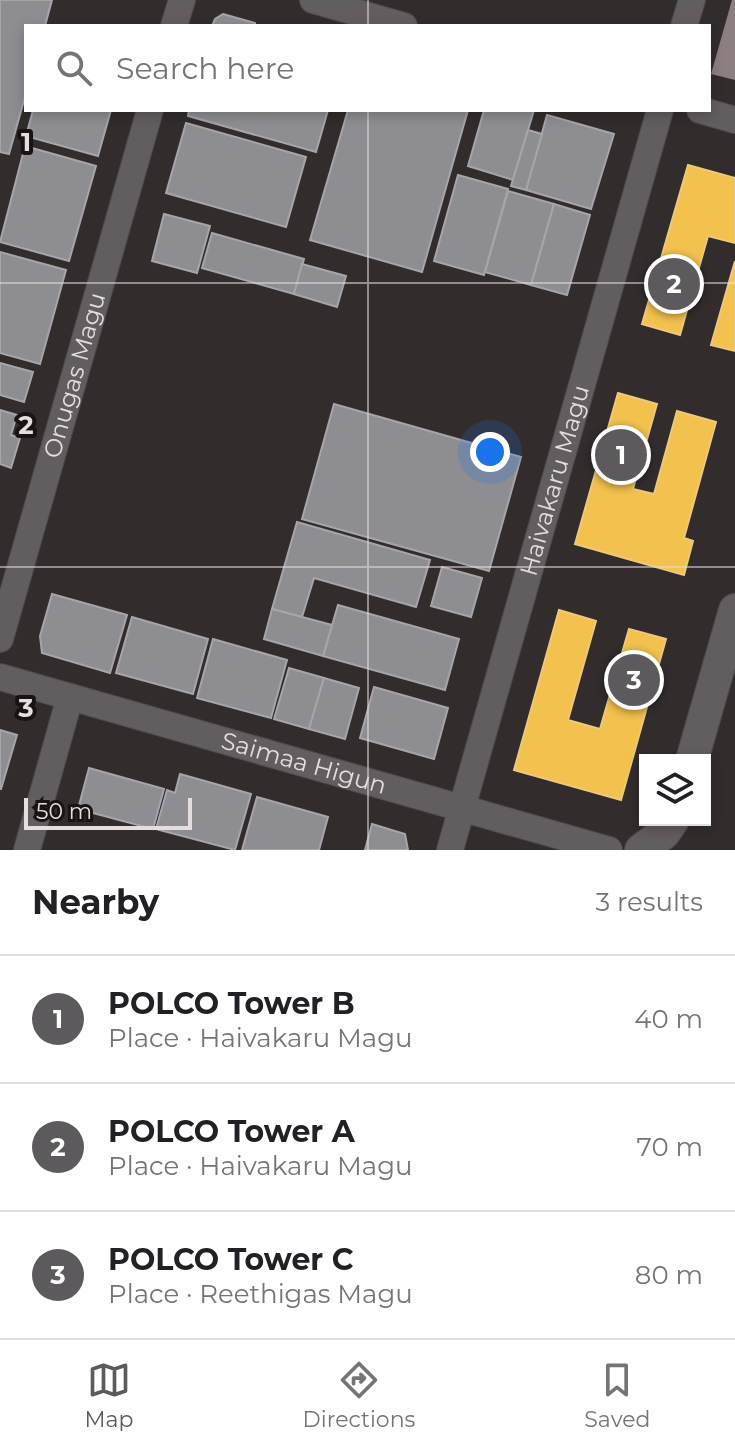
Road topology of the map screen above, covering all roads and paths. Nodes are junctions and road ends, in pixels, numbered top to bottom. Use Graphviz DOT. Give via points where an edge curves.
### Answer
graph roads {
  1 [pos="182,0"];
  2 [pos="313,0"];
  3 [pos="692,0"];
  4 [pos="175,24"];
  5 [pos="397,24"];
  6 [pos="685,24"];
  7 [pos="149,112"];
  8 [pos="659,112"];
  9 [pos="707,112"];
  10 [pos="735,120"];
  11 [pos="735,610"];
  12 [pos="0,639"];
  13 [pos="0,677"];
  14 [pos="70,697"];
  15 [pos="694,754"];
  16 [pos="462,808"];
  17 [pos="27,850"];
  18 [pos="450,850"];
  19 [pos="609,850"];
  1 -- 4 [label="street"];
  2 -- 5 [label="street"];
  3 -- 6 [label="street"];
  7 -- 12 [label="street, Onugas Magu"];
  8 -- 16 [label="street, Haivakaru Magu"];
  9 -- 10 [label="street"];
  11 -- 15 [label="street"];
  13 -- 14 [label="street, Saimaa Higun"];
  14 -- 16 [label="street, Saimaa Higun"];
  14 -- 17 [label="street"];
  16 -- 18 [label="street, Haivakaru Magu"];
  16 -- 19 [label="street, Saimaa Higun"];
}
